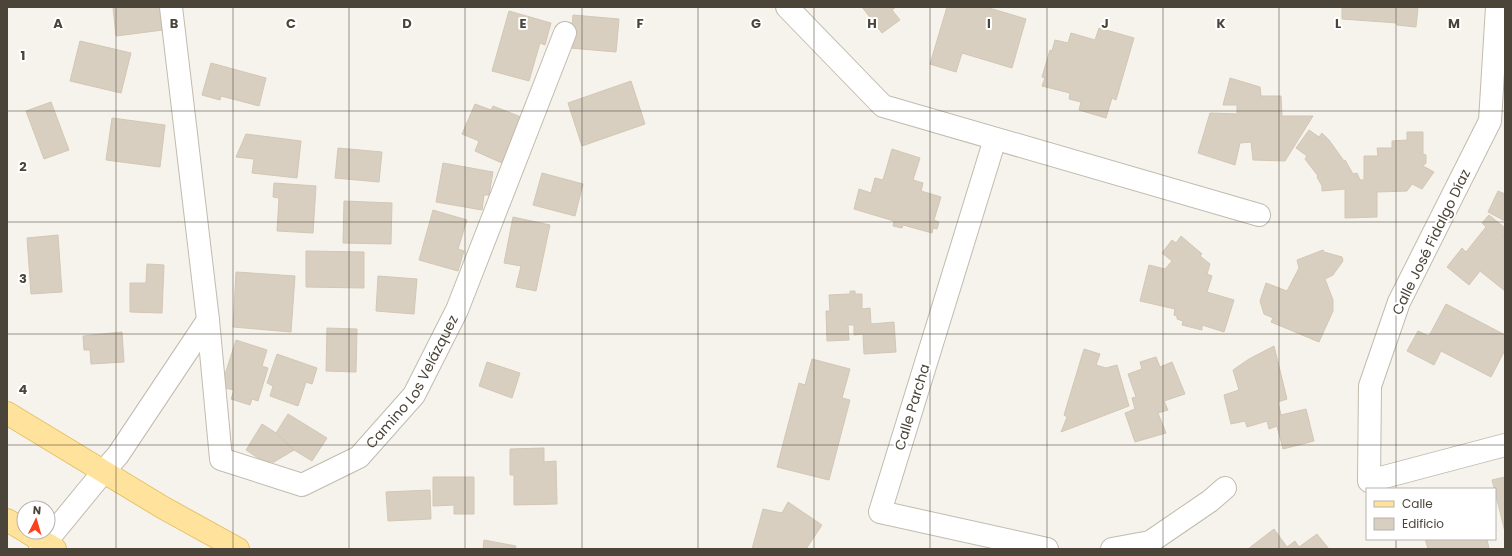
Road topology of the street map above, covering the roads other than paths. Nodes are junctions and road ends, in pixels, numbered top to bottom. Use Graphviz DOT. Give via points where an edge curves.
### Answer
graph roads {
  1 [pos="171,7"];
  2 [pos="787,7"];
  3 [pos="1497,7"];
  4 [pos="565,33"];
  5 [pos="995,139"];
  6 [pos="1259,215"];
  7 [pos="208,320"];
  8 [pos="7,413"];
  9 [pos="1505,445"];
  10 [pos="104,471"];
  11 [pos="1225,488"];
  12 [pos="7,520"];
  13 [pos="16,525"];
  14 [pos="42,543"];
  15 [pos="238,549"];
  16 [pos="1047,549"];
  17 [pos="1112,549"];
  1 -- 7 [label="street"];
  2 -- 5 [label="street" via="883,106"];
  3 -- 9 [label="street, Calle José Fidalgo Díaz" via="1490,121 1399,302 1370,386 1369,481"];
  4 -- 7 [label="street, Camino Los Velázquez" via="457,310 414,395 359,457 302,485 221,459"];
  5 -- 6 [label="street"];
  5 -- 16 [label="street, Calle Parcha" via="880,512"];
  7 -- 10 [label="street" via="118,456"];
  8 -- 10 [label="main road"];
  10 -- 14 [label="street"];
  10 -- 15 [label="main road"];
  11 -- 17 [label="street" via="1150,542"];
  12 -- 13 [label="main road"];
}
